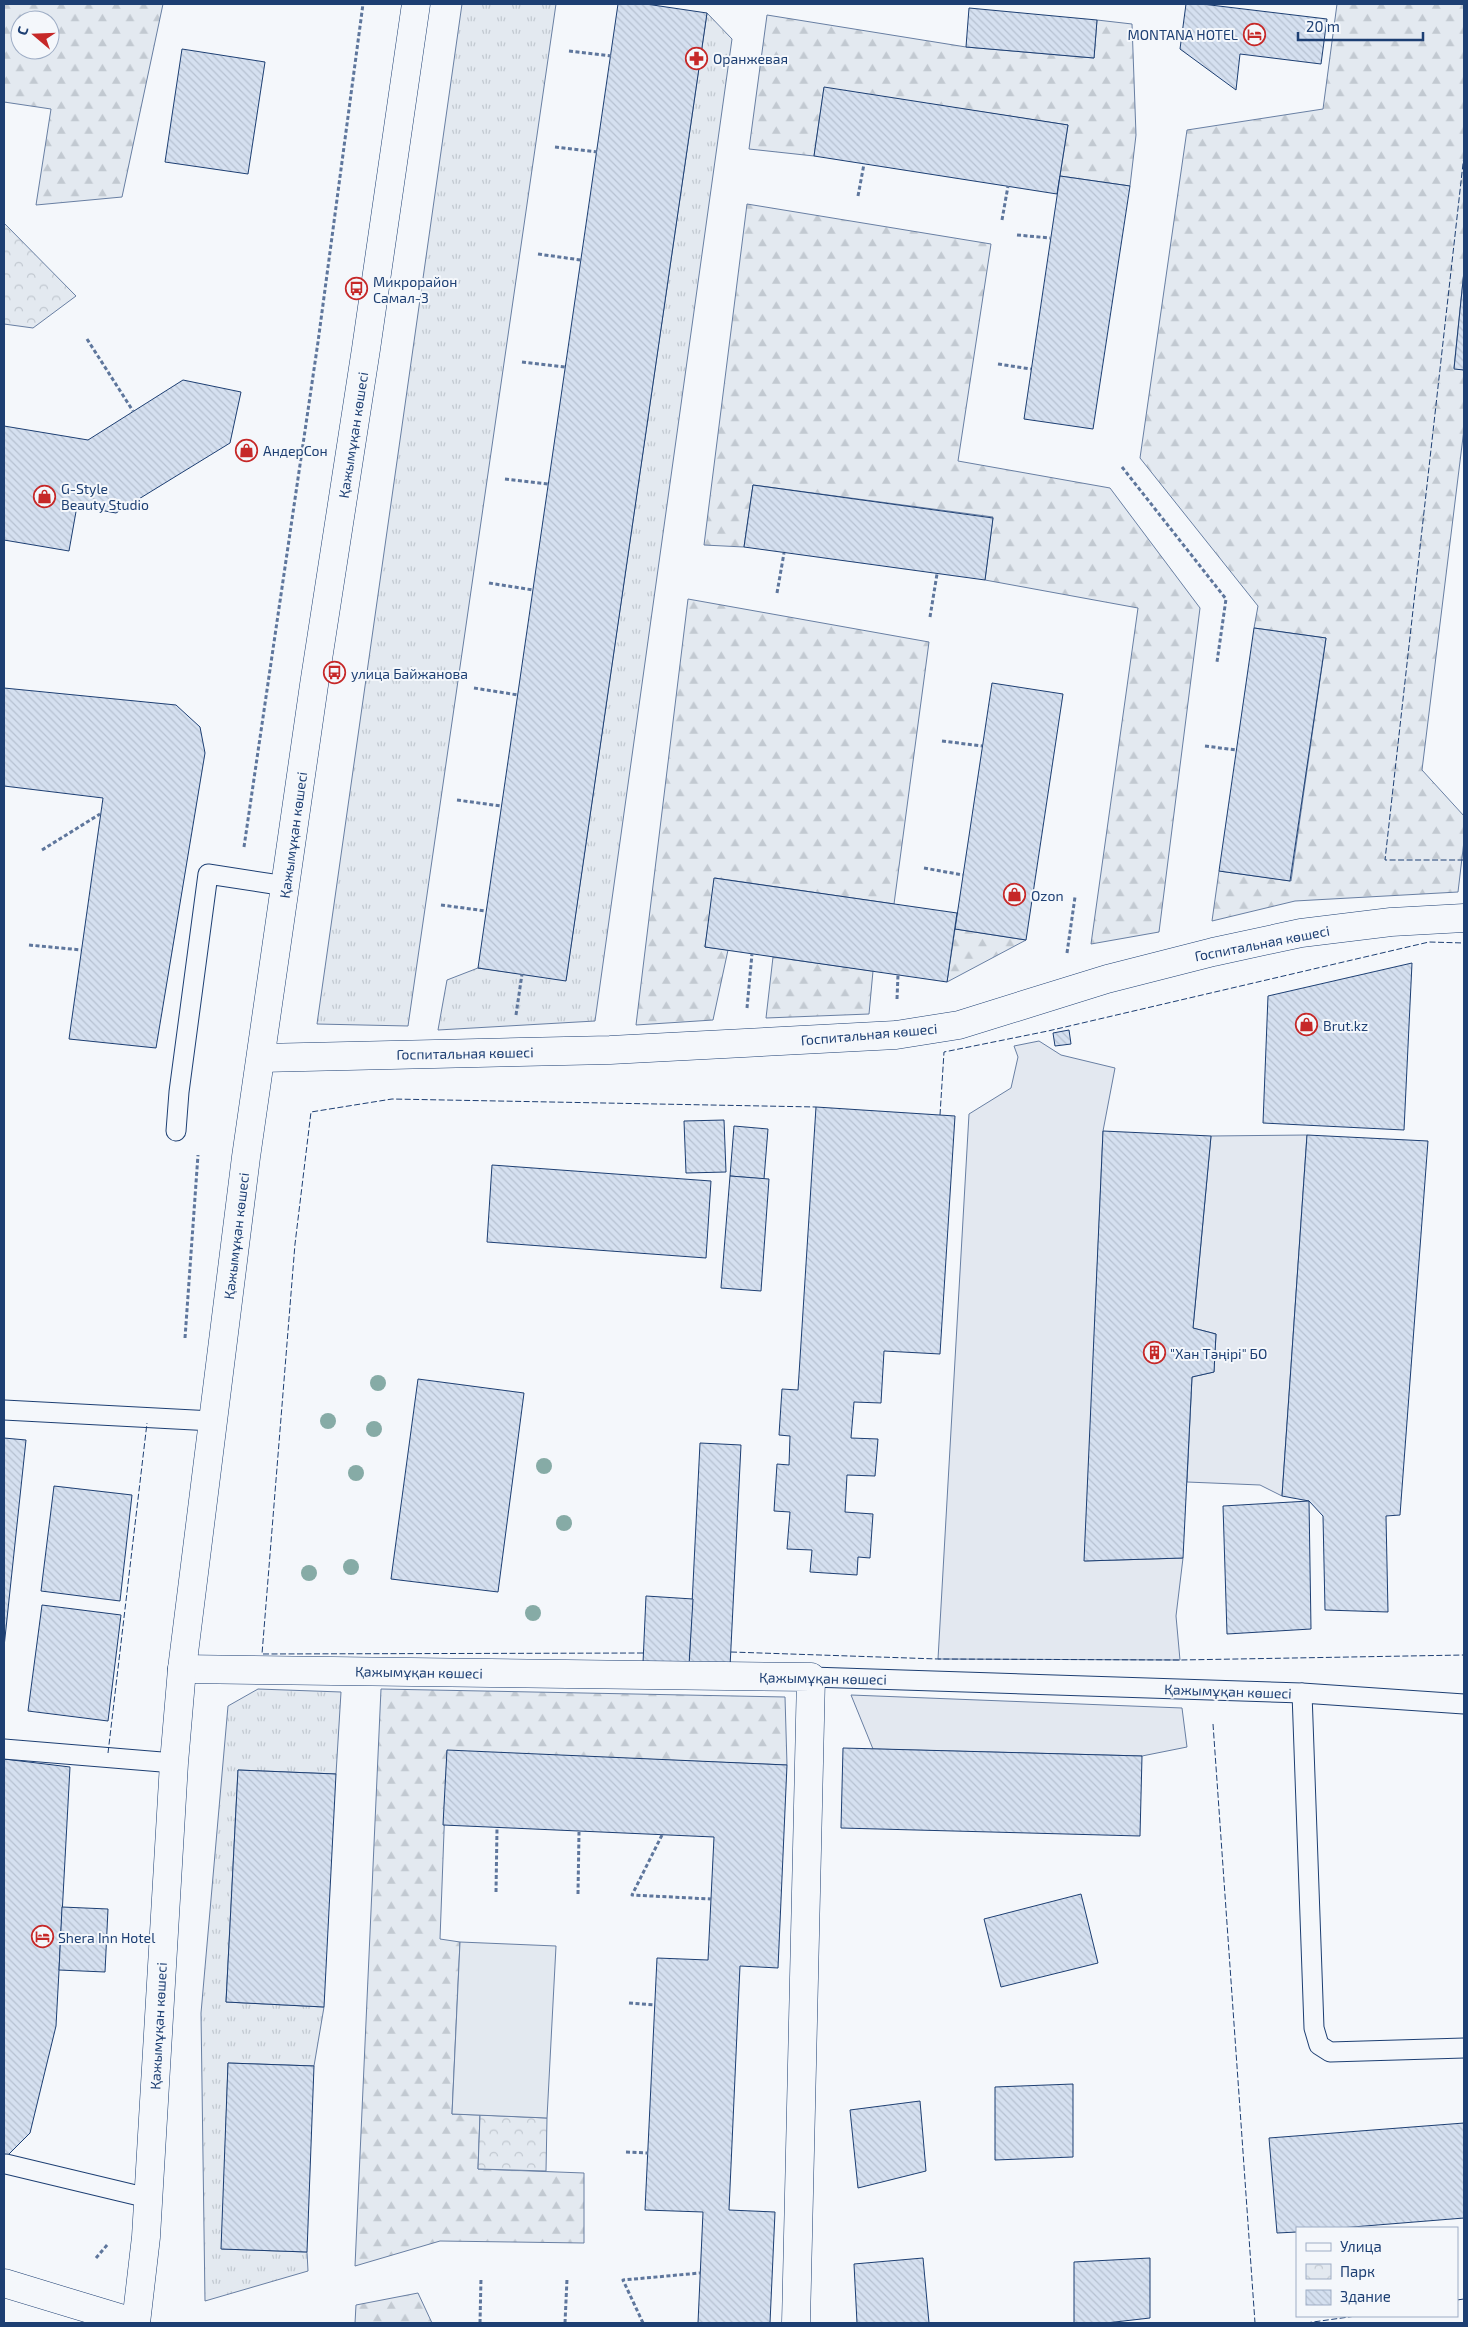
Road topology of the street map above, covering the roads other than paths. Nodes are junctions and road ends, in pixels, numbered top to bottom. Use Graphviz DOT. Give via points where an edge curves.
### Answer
graph roads {
  1 [pos="416,4"];
  2 [pos="286,886"];
  3 [pos="1464,918"];
  4 [pos="261,1058"];
  5 [pos="176,1131"];
  6 [pos="4,1410"];
  7 [pos="213,1421"];
  8 [pos="182,1669"];
  9 [pos="811,1677"];
  10 [pos="1302,1693"];
  11 [pos="1464,1704"];
  12 [pos="4,1749"];
  13 [pos="174,1763"];
  14 [pos="1464,2048"];
  15 [pos="6,2164"];
  16 [pos="148,2198"];
  17 [pos="4,2283"];
  18 [pos="136,2323"];
  19 [pos="796,2323"];
  1 -- 2 [label="street, Қажымұқан көшесі"];
  2 -- 4 [label="street, Қажымұқан көшесі"];
  2 -- 5 [label="lane" via="208,874"];
  3 -- 4 [label="street, Госпитальная көшесі" via="1391,922 1301,933 1177,960 959,1025 896,1035 610,1050"];
  4 -- 7 [label="street, Қажымұқан көшесі"];
  6 -- 7 [label="lane"];
  7 -- 8 [label="street, Қажымұқан көшесі"];
  8 -- 9 [label="street, Қажымұқан көшесі"];
  8 -- 13 [label="street, Қажымұқан көшесі"];
  9 -- 10 [label="lane, Қажымұқан көшесі"];
  9 -- 19 [label="street"];
  10 -- 11 [label="lane, Қажымұқан көшесі"];
  10 -- 14 [label="lane" via="1314,2028 1319,2045 1330,2052"];
  12 -- 13 [label="lane"];
  13 -- 16 [label="street, Қажымұқан көшесі"];
  15 -- 16 [label="lane"];
  16 -- 18 [label="street, Қажымұқан көшесі"];
  17 -- 18 [label="street"];
}
